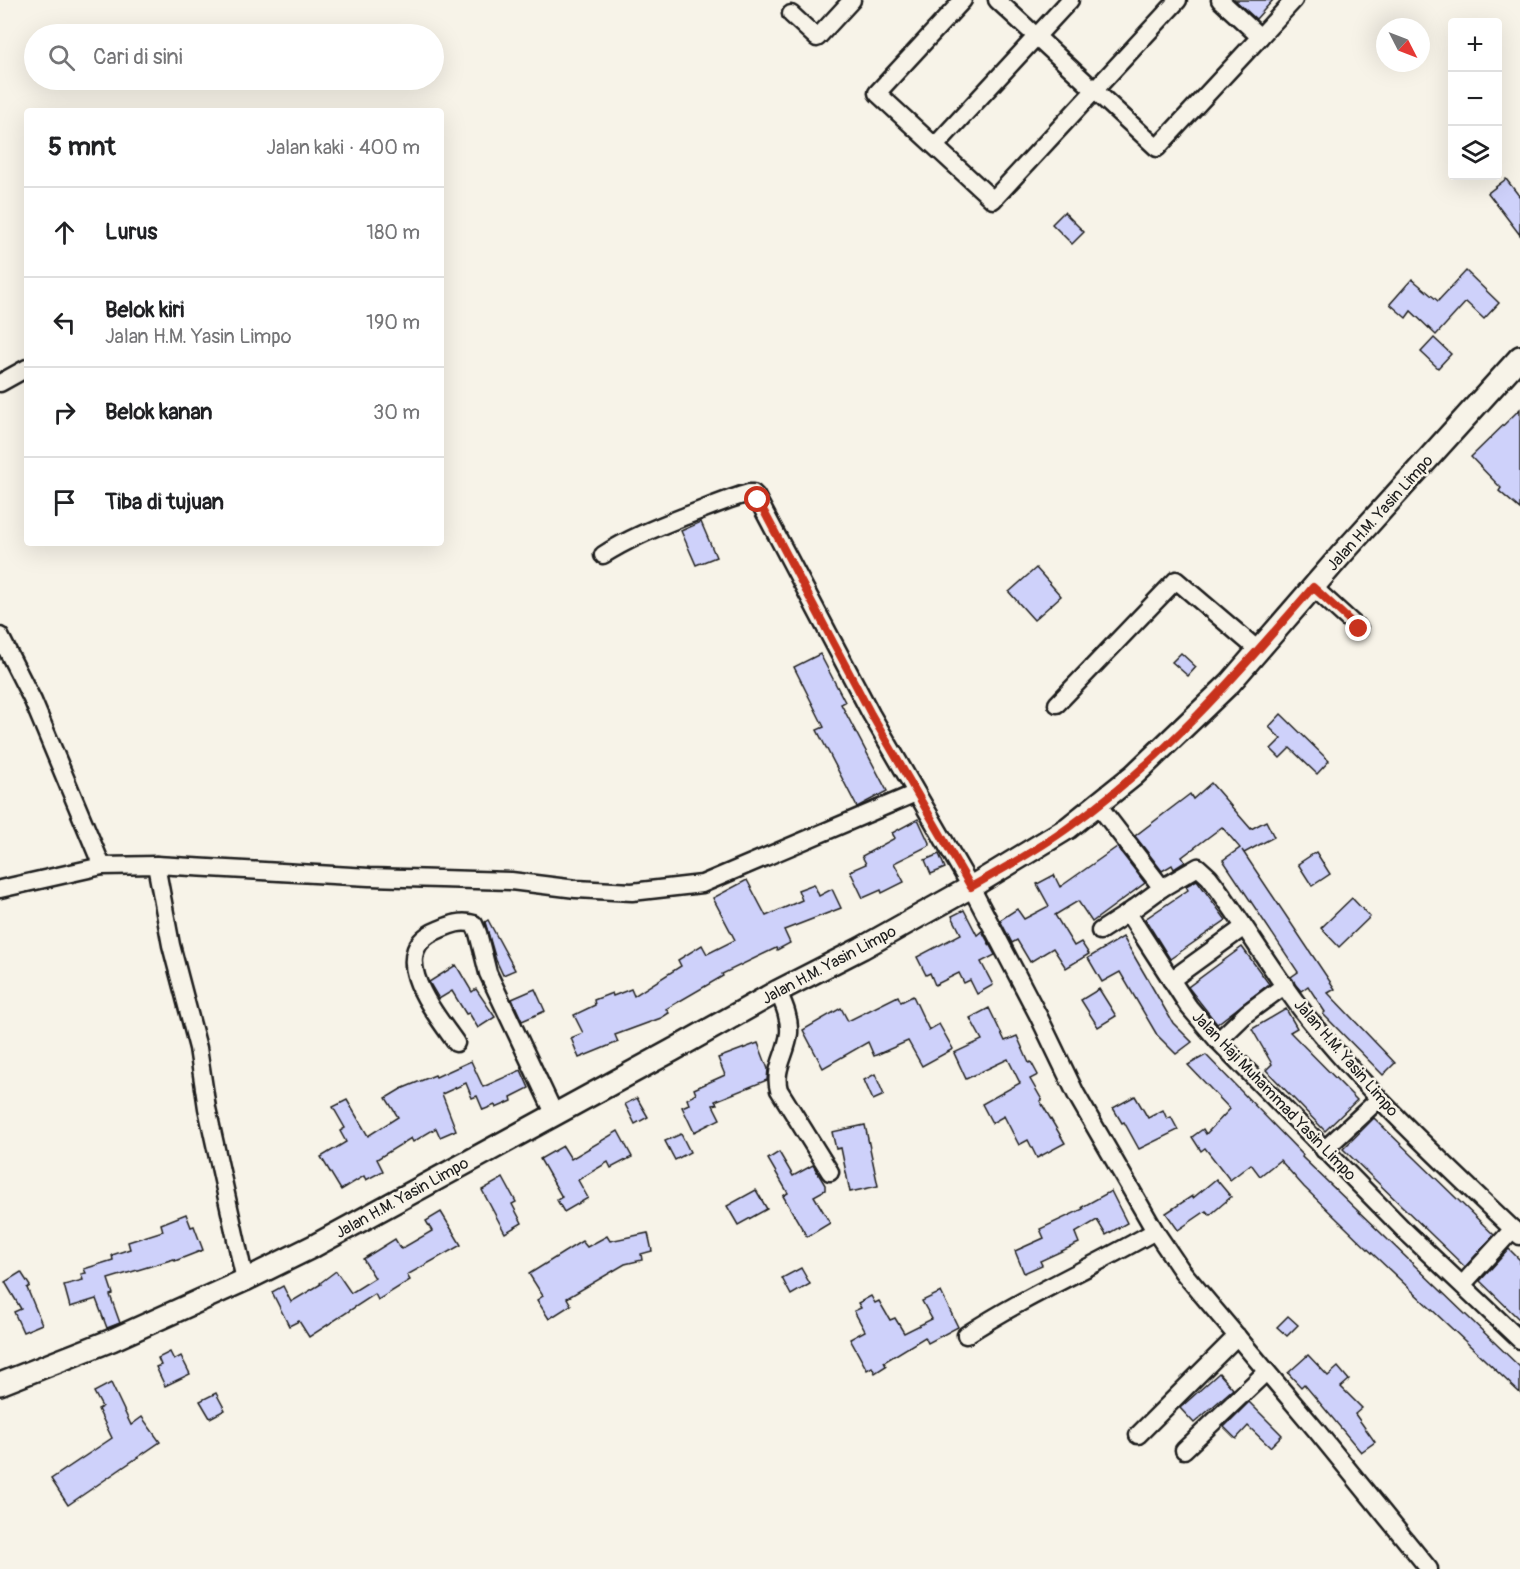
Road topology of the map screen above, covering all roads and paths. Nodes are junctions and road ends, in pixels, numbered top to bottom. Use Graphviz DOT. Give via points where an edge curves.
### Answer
graph roads {
  1 [pos="852,0"];
  2 [pos="963,0"];
  3 [pos="997,0"];
  4 [pos="1070,0"];
  5 [pos="1178,0"];
  6 [pos="1220,0"];
  7 [pos="1294,0"];
  8 [pos="791,14"];
  9 [pos="1036,37"];
  10 [pos="1260,37"];
  11 [pos="1094,90"];
  12 [pos="935,146"];
  13 [pos="1520,358"];
  14 [pos="24,370"];
  15 [pos="0,383"];
  16 [pos="603,555"];
  17 [pos="1313,587"];
  18 [pos="1359,629"];
  19 [pos="0,636"];
  20 [pos="1258,650"];
  21 [pos="1056,704"];
  22 [pos="916,793"];
  23 [pos="1098,805"];
  24 [pos="156,865"];
  25 [pos="102,866"];
  26 [pos="971,887"];
  27 [pos="1,888"];
  28 [pos="1162,888"];
  29 [pos="1128,914"];
  30 [pos="1245,927"];
  31 [pos="1100,931"];
  32 [pos="1171,980"];
  33 [pos="1285,985"];
  34 [pos="778,991"];
  35 [pos="1218,1041"];
  36 [pos="456,1043"];
  37 [pos="1379,1099"];
  38 [pos="555,1115"];
  39 [pos="1324,1150"];
  40 [pos="830,1172"];
  41 [pos="1155,1231"];
  42 [pos="1516,1233"];
  43 [pos="244,1280"];
  44 [pos="1463,1284"];
  45 [pos="966,1335"];
  46 [pos="1237,1336"];
  47 [pos="1520,1340"];
  48 [pos="1266,1372"];
  49 [pos="0,1384"];
  50 [pos="1138,1435"];
  51 [pos="1184,1450"];
  52 [pos="1428,1569"];
  1 -- 8 [label="street" via="817,38"];
  2 -- 12 [label="street" via="877,93"];
  3 -- 9 [label="street"];
  4 -- 9 [label="street"];
  5 -- 11 [label="street"];
  6 -- 10 [label="street"];
  7 -- 10 [label="street"];
  9 -- 11 [label="street"];
  9 -- 12 [label="street"];
  10 -- 11 [label="street" via="1157,148"];
  11 -- 12 [label="street" via="993,200"];
  13 -- 17 [label="main road, Jalan H.M. Yasin Limpo"];
  14 -- 15 [label="street"];
  16 -- 22 [label="street" via="655,528 753,493"];
  17 -- 18 [label="street"];
  17 -- 20 [label="main road, Jalan H.M. Yasin Limpo"];
  19 -- 25 [label="street" via="33,701"];
  20 -- 21 [label="street" via="1176,580"];
  20 -- 23 [label="main road, Jalan H.M. Yasin Limpo" via="1214,698"];
  22 -- 24 [label="street" via="719,878 702,884 642,891"];
  22 -- 26 [label="street"];
  23 -- 26 [label="main road, Jalan H.M. Yasin Limpo"];
  23 -- 28 [label="street"];
  24 -- 25 [label="street"];
  24 -- 43 [label="street" via="171,945 198,1048"];
  25 -- 27 [label="street"];
  26 -- 34 [label="main road, Jalan H.M. Yasin Limpo"];
  26 -- 41 [label="street" via="1076,1094"];
  28 -- 29 [label="street"];
  28 -- 30 [label="street, Jalan H.M. Yasin Limpo" via="1198,867"];
  29 -- 31 [label="street"];
  29 -- 32 [label="street, Jalan Haji Muhammad Yasin Limpo"];
  30 -- 32 [label="street"];
  30 -- 33 [label="street, Jalan H.M. Yasin Limpo"];
  32 -- 35 [label="street, Jalan Haji Muhammad Yasin Limpo"];
  33 -- 35 [label="street"];
  33 -- 37 [label="street, Jalan H.M. Yasin Limpo" via="1308,1018"];
  34 -- 38 [label="main road, Jalan H.M. Yasin Limpo"];
  34 -- 40 [label="street" via="788,1015 789,1035 776,1081"];
  35 -- 39 [label="street, Jalan Haji Muhammad Yasin Limpo"];
  36 -- 38 [label="street" via="422,991 413,962 417,945 425,935 465,921 474,924 488,973"];
  37 -- 39 [label="street"];
  37 -- 42 [label="street, Jalan H.M. Yasin Limpo"];
  38 -- 43 [label="main road, Jalan H.M. Yasin Limpo"];
  39 -- 44 [label="street, Jalan Haji Muhammad Yasin Limpo"];
  41 -- 45 [label="street" via="1014,1305"];
  41 -- 46 [label="street" via="1182,1271"];
  42 -- 44 [label="street"];
  43 -- 49 [label="main road, Jalan H.M. Yasin Limpo" via="112,1340"];
  44 -- 47 [label="street, Jalan Haji Muhammad Yasin Limpo"];
  46 -- 48 [label="street"];
  46 -- 50 [label="street"];
  48 -- 51 [label="street"];
  48 -- 52 [label="street"];
}
